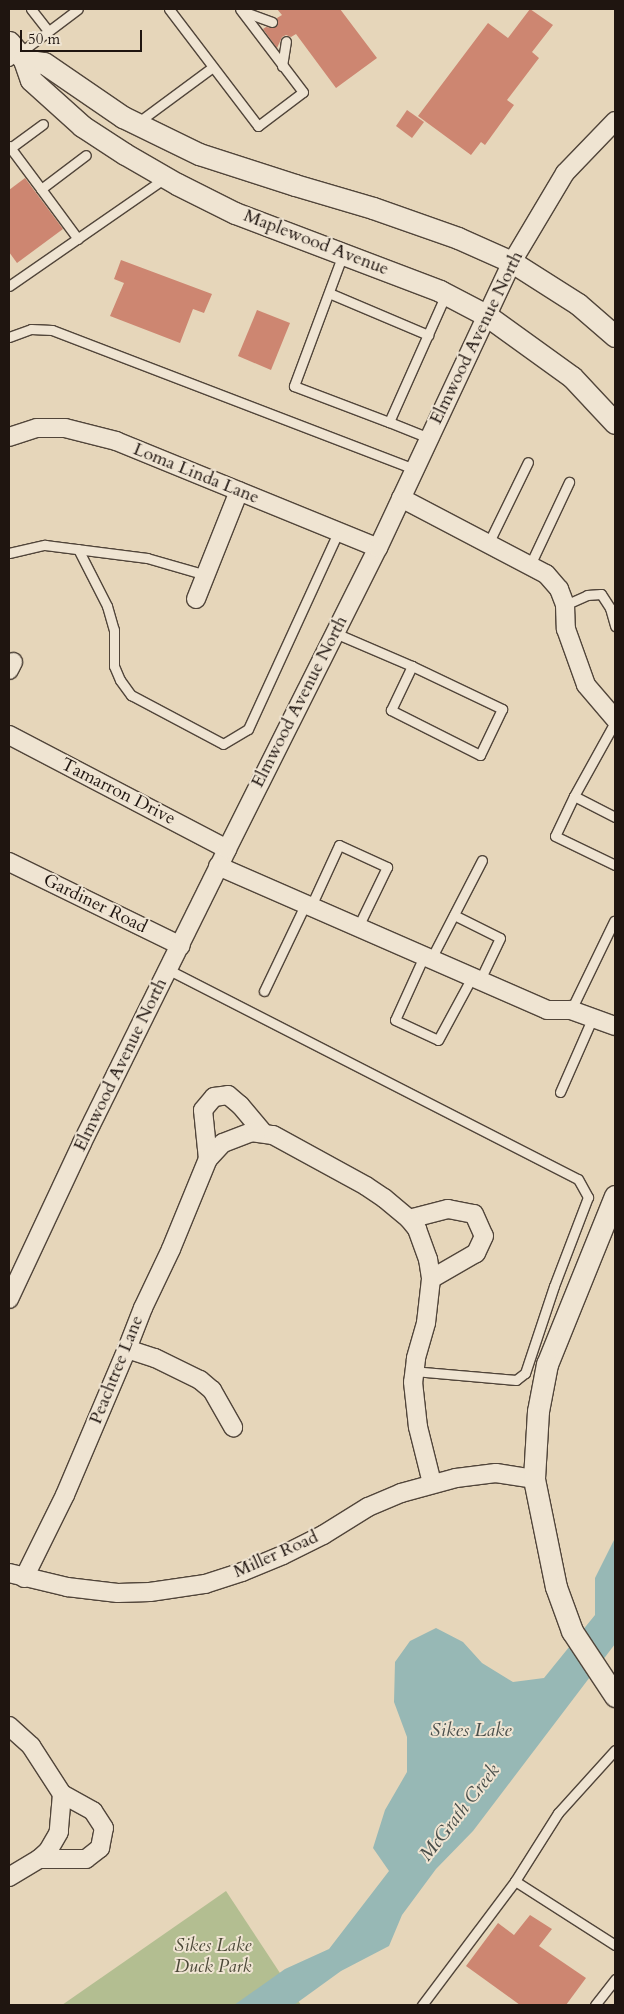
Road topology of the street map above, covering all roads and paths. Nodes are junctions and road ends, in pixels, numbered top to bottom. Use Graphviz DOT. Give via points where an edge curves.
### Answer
graph roads {
  1 [pos="31,9"];
  2 [pos="78,9"];
  3 [pos="169,9"];
  4 [pos="241,10"];
  5 [pos="272,22"];
  6 [pos="48,31"];
  7 [pos="286,41"];
  8 [pos="15,54"];
  9 [pos="282,66"];
  10 [pos="214,68"];
  11 [pos="615,121"];
  12 [pos="42,124"];
  13 [pos="136,124"];
  14 [pos="9,148"];
  15 [pos="86,155"];
  16 [pos="166,178"];
  17 [pos="41,189"];
  18 [pos="78,239"];
  19 [pos="343,254"];
  20 [pos="512,262"];
  21 [pos="9,287"];
  22 [pos="329,293"];
  23 [pos="446,294"];
  24 [pos="486,315"];
  25 [pos="428,335"];
  26 [pos="615,336"];
  27 [pos="9,338"];
  28 [pos="389,422"];
  29 [pos="615,423"];
  30 [pos="9,437"];
  31 [pos="429,438"];
  32 [pos="528,462"];
  33 [pos="414,470"];
  34 [pos="569,482"];
  35 [pos="239,491"];
  36 [pos="401,498"];
  37 [pos="338,532"];
  38 [pos="488,544"];
  39 [pos="378,548"];
  40 [pos="78,549"];
  41 [pos="9,553"];
  42 [pos="530,565"];
  43 [pos="206,575"];
  44 [pos="196,599"];
  45 [pos="565,605"];
  46 [pos="615,626"];
  47 [pos="335,633"];
  48 [pos="412,666"];
  49 [pos="615,721"];
  50 [pos="9,736"];
  51 [pos="574,796"];
  52 [pos="615,817"];
  53 [pos="227,849"];
  54 [pos="482,860"];
  55 [pos="9,862"];
  56 [pos="615,865"];
  57 [pos="218,866"];
  58 [pos="308,904"];
  59 [pos="454,915"];
  60 [pos="614,921"];
  61 [pos="358,927"];
  62 [pos="181,946"];
  63 [pos="428,958"];
  64 [pos="168,970"];
  65 [pos="476,978"];
  66 [pos="264,991"];
  67 [pos="571,1010"];
  68 [pos="592,1017"];
  69 [pos="615,1026"];
  70 [pos="560,1092"];
  71 [pos="263,1132"];
  72 [pos="208,1159"];
  73 [pos="615,1196"];
  74 [pos="409,1219"];
  75 [pos="431,1279"];
  76 [pos="9,1299"];
  77 [pos="127,1349"];
  78 [pos="414,1371"];
  79 [pos="233,1427"];
  80 [pos="534,1478"];
  81 [pos="432,1483"];
  82 [pos="16,1576"];
  83 [pos="615,1696"];
  84 [pos="9,1726"];
  85 [pos="615,1750"];
  86 [pos="62,1794"];
  87 [pos="39,1859"];
  88 [pos="9,1877"];
  89 [pos="515,1881"];
  90 [pos="615,1945"];
  91 [pos="614,1983"];
  92 [pos="422,2005"];
  93 [pos="596,2005"];
  1 -- 6 [label="lane"];
  2 -- 6 [label="lane"];
  3 -- 10 [label="lane"];
  4 -- 5 [label="lane"];
  4 -- 9 [label="lane"];
  6 -- 8 [label="lane"];
  7 -- 9 [label="lane"];
  8 -- 13 [label="street" via="44,63"];
  8 -- 16 [label="street, Maplewood Avenue" via="31,80 82,126"];
  9 -- 10 [label="lane" via="303,92 258,126"];
  10 -- 13 [label="lane"];
  11 -- 20 [label="street, Elmwood Avenue North" via="565,173"];
  12 -- 14 [label="lane"];
  13 -- 20 [label="street" via="199,154 373,208 458,238"];
  14 -- 17 [label="lane"];
  15 -- 17 [label="lane"];
  16 -- 18 [label="lane"];
  16 -- 19 [label="street, Maplewood Avenue" via="235,212"];
  17 -- 18 [label="lane"];
  18 -- 21 [label="lane"];
  19 -- 22 [label="lane"];
  19 -- 23 [label="street, Maplewood Avenue"];
  20 -- 24 [label="street, Elmwood Avenue North"];
  20 -- 26 [label="street" via="572,300"];
  22 -- 25 [label="lane"];
  22 -- 28 [label="lane" via="294,386"];
  23 -- 24 [label="street, Maplewood Avenue"];
  23 -- 25 [label="lane"];
  24 -- 29 [label="street, Maplewood Avenue" via="572,377"];
  24 -- 31 [label="street, Elmwood Avenue North"];
  25 -- 28 [label="lane"];
  27 -- 33 [label="lane" via="31,329 52,330"];
  28 -- 31 [label="lane"];
  30 -- 35 [label="street, Loma Linda Lane" via="37,428 65,428 116,442"];
  31 -- 33 [label="street, Elmwood Avenue North"];
  32 -- 38 [label="lane"];
  33 -- 36 [label="street, Elmwood Avenue North"];
  34 -- 42 [label="lane"];
  35 -- 37 [label="street, Loma Linda Lane"];
  35 -- 43 [label="street"];
  36 -- 38 [label="street"];
  36 -- 39 [label="street, Elmwood Avenue North"];
  37 -- 39 [label="street, Loma Linda Lane"];
  37 -- 40 [label="lane" via="248,729 223,744 131,694 120,680 114,666 114,630 107,606"];
  38 -- 42 [label="street"];
  39 -- 47 [label="street, Elmwood Avenue North"];
  40 -- 41 [label="lane" via="45,545"];
  40 -- 43 [label="lane" via="147,558"];
  42 -- 45 [label="street" via="546,574 559,589"];
  43 -- 44 [label="street"];
  45 -- 46 [label="lane" via="587,595 601,594 610,608"];
  45 -- 49 [label="street" via="566,629 586,685"];
  47 -- 48 [label="lane"];
  47 -- 53 [label="street, Elmwood Avenue North"];
  48 -- 48 [label="lane" via="502,709 480,755 391,710"];
  49 -- 51 [label="lane"];
  50 -- 53 [label="street, Tamarron Drive"];
  51 -- 52 [label="lane"];
  51 -- 56 [label="lane" via="555,836"];
  53 -- 57 [label="street, Elmwood Avenue North"];
  54 -- 59 [label="lane"];
  55 -- 62 [label="street, Gardiner Road"];
  57 -- 58 [label="street"];
  57 -- 62 [label="street, Elmwood Avenue North"];
  58 -- 61 [label="street"];
  58 -- 61 [label="lane" via="339,845 386,868"];
  58 -- 66 [label="lane"];
  59 -- 63 [label="lane"];
  59 -- 65 [label="lane" via="500,938"];
  60 -- 67 [label="lane"];
  61 -- 63 [label="street"];
  62 -- 64 [label="street, Elmwood Avenue North"];
  63 -- 65 [label="street"];
  63 -- 65 [label="lane" via="395,1020 438,1040"];
  64 -- 76 [label="street, Elmwood Avenue North"];
  64 -- 78 [label="lane" via="578,1179 588,1197 525,1373 516,1380"];
  65 -- 67 [label="street" via="547,1010"];
  67 -- 68 [label="street"];
  68 -- 69 [label="street"];
  68 -- 70 [label="lane"];
  71 -- 72 [label="street, Peachtree Lane" via="236,1136 223,1143"];
  71 -- 72 [label="street, Peachtree Lane" via="240,1104 228,1096 214,1097 203,1110"];
  71 -- 74 [label="street, Peachtree Lane" via="366,1186"];
  72 -- 77 [label="street, Peachtree Lane"];
  73 -- 80 [label="street" via="547,1364 538,1411"];
  74 -- 75 [label="street, Peachtree Lane" via="417,1229 428,1259"];
  74 -- 75 [label="street" via="448,1210 474,1214 484,1236 476,1254"];
  75 -- 78 [label="street, Peachtree Lane" via="426,1323"];
  77 -- 79 [label="street" via="156,1358 200,1380 212,1390"];
  77 -- 82 [label="street, Peachtree Lane" via="65,1495"];
  78 -- 81 [label="street, Peachtree Lane" via="418,1427"];
  80 -- 81 [label="street, Miller Road" via="496,1473"];
  80 -- 83 [label="street" via="550,1562 572,1631"];
  81 -- 82 [label="street, Miller Road" via="368,1508 283,1555 205,1584 118,1593"];
  84 -- 86 [label="street" via="30,1746"];
  85 -- 89 [label="lane" via="558,1813"];
  86 -- 87 [label="street" via="59,1832"];
  86 -- 87 [label="street" via="93,1811 104,1828 100,1848 86,1858"];
  87 -- 88 [label="street"];
  89 -- 90 [label="lane"];
  89 -- 92 [label="lane"];
  91 -- 93 [label="lane"];
}
